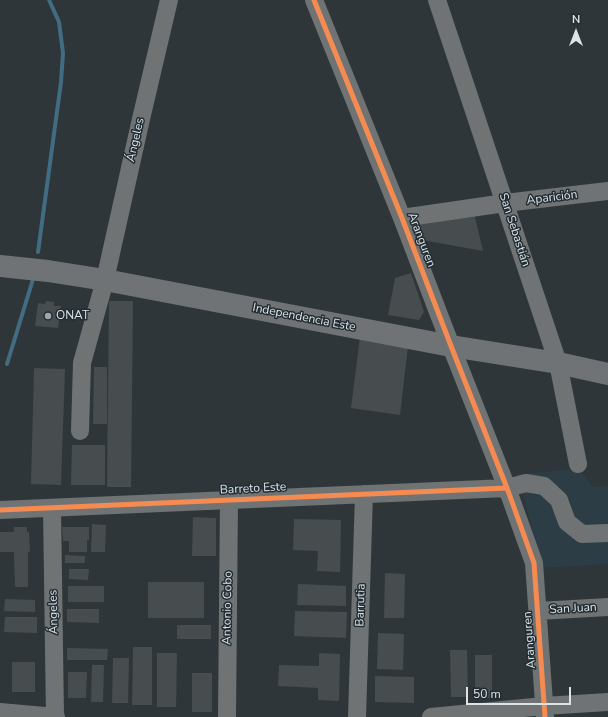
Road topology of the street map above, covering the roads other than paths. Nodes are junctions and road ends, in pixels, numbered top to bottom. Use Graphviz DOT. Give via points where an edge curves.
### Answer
graph roads {
  1 [pos="170,0"];
  2 [pos="314,0"];
  3 [pos="437,0"];
  4 [pos="608,191"];
  5 [pos="505,204"];
  6 [pos="402,218"];
  7 [pos="0,266"];
  8 [pos="105,280"];
  9 [pos="451,346"];
  10 [pos="558,363"];
  11 [pos="608,374"];
  12 [pos="80,431"];
  13 [pos="578,464"];
  14 [pos="507,488"];
  15 [pos="364,494"];
  16 [pos="230,500"];
  17 [pos="52,508"];
  18 [pos="0,510"];
  19 [pos="608,533"];
  20 [pos="608,608"];
  21 [pos="538,611"];
  22 [pos="608,702"];
  23 [pos="0,712"];
  24 [pos="545,712"];
  25 [pos="55,717"];
  26 [pos="227,717"];
  27 [pos="357,717"];
  28 [pos="431,717"];
  1 -- 8 [label="street, Ángeles"];
  2 -- 6 [label="street, Aranguren"];
  3 -- 5 [label="street, San Sebastián"];
  4 -- 5 [label="street, Aparición"];
  5 -- 6 [label="street, Aparición"];
  5 -- 10 [label="street, San Sebastián"];
  6 -- 9 [label="street, Aranguren"];
  7 -- 8 [label="main road, Independencia Este"];
  8 -- 9 [label="main road, Independencia Este"];
  8 -- 12 [label="street, Ángeles" via="82,363"];
  9 -- 10 [label="main road, Independencia Este"];
  9 -- 14 [label="street, Aranguren"];
  10 -- 11 [label="main road, Independencia Este"];
  10 -- 13 [label="street, San Sebastián"];
  14 -- 15 [label="street, Barreto Este"];
  14 -- 19 [label="street, Barreto Este" via="526,483 544,486 558,500 567,522 582,534"];
  14 -- 21 [label="street, Aranguren" via="534,563"];
  15 -- 16 [label="street, Barreto Este"];
  15 -- 27 [label="street, Barrutia"];
  16 -- 17 [label="street, Barreto Este"];
  16 -- 26 [label="street, Antonio Cobo"];
  17 -- 18 [label="street, Barreto Este"];
  17 -- 25 [label="street, Ángeles"];
  20 -- 21 [label="street, San Juan"];
  21 -- 24 [label="street, Aranguren"];
  22 -- 24 [label="street"];
  23 -- 25 [label="street"];
  24 -- 28 [label="street"];
}
